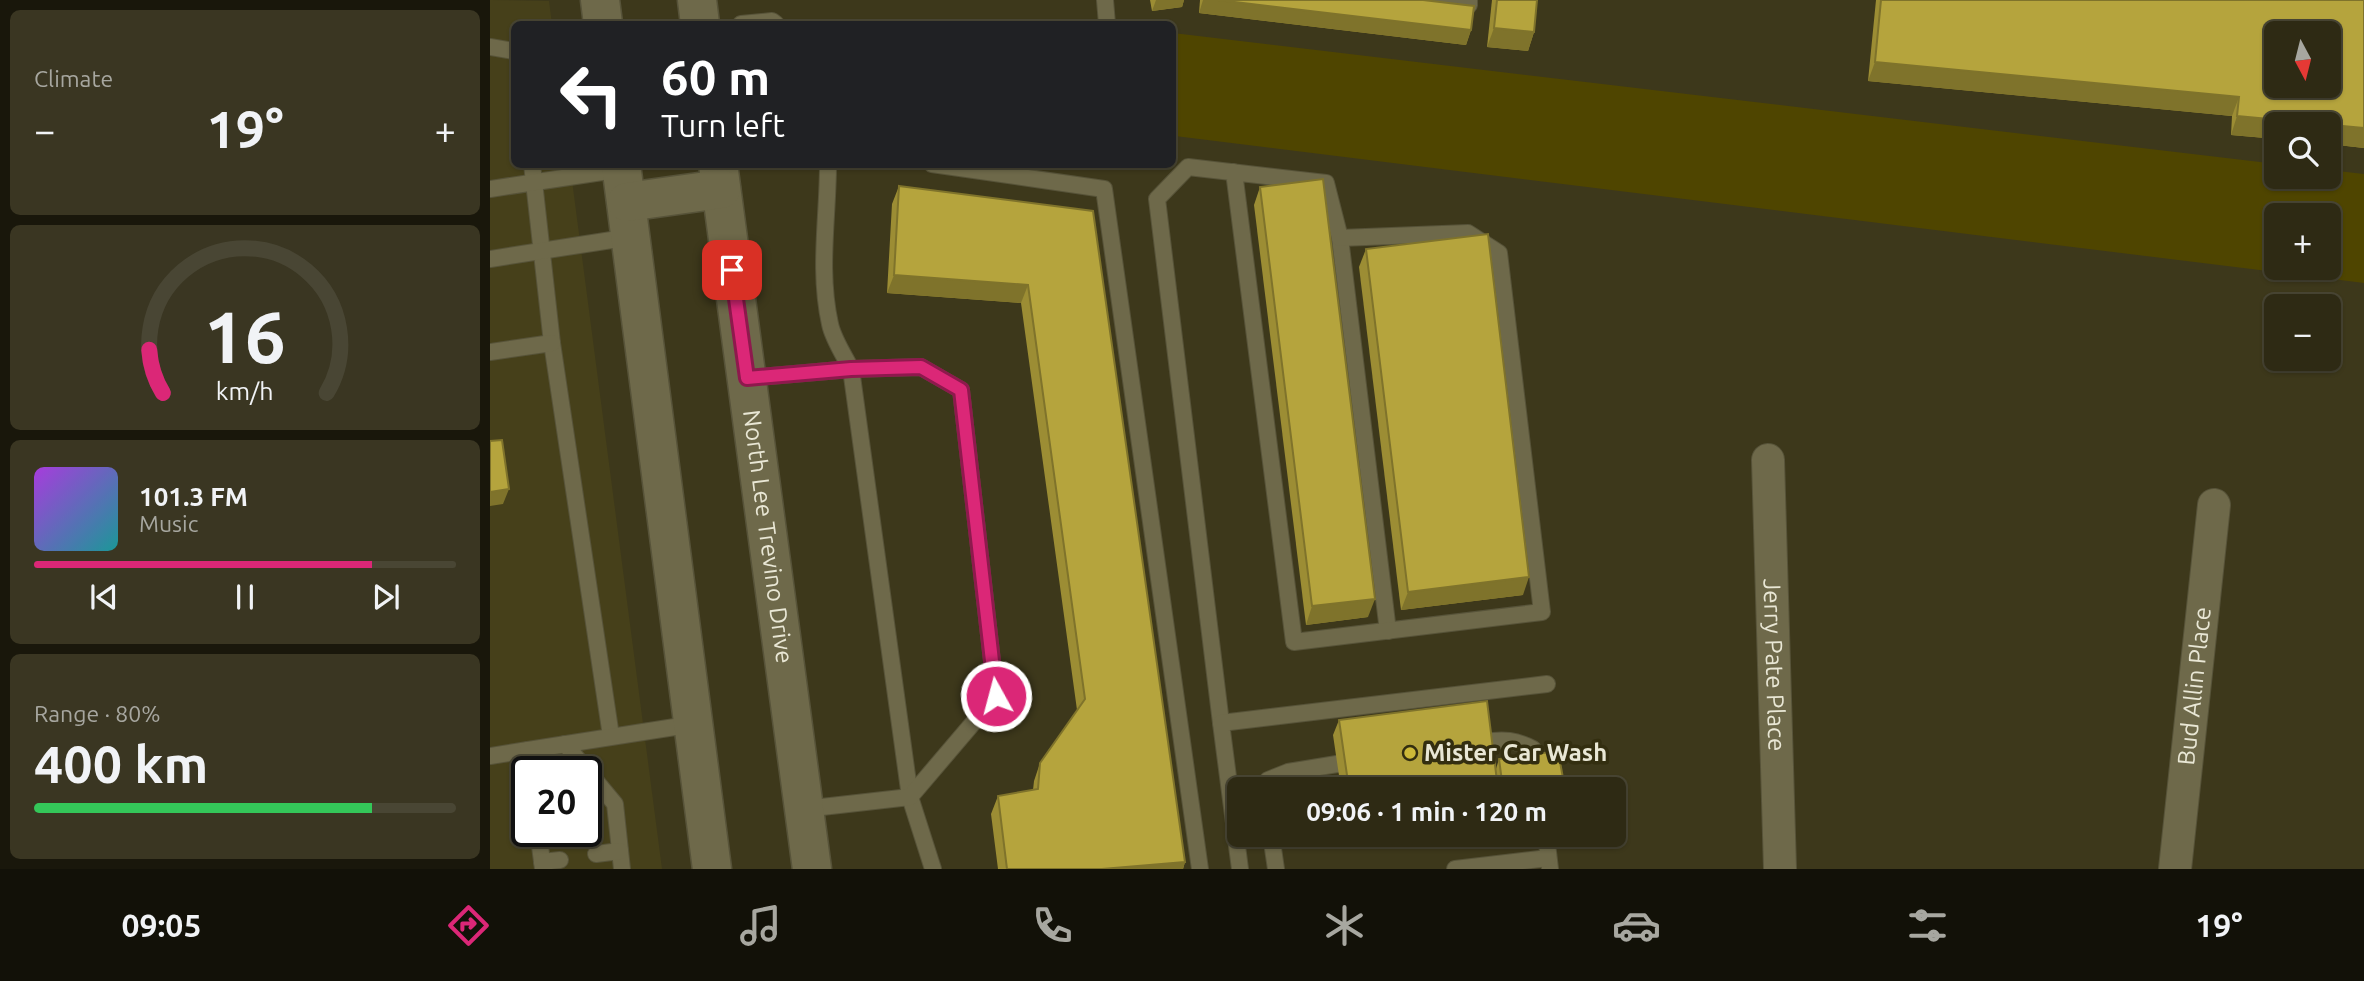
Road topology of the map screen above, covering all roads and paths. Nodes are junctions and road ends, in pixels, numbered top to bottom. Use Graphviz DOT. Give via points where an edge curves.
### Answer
graph roads {
  1 [pos="600,0"];
  2 [pos="696,0"];
  3 [pos="1105,0"];
  4 [pos="1426,0"];
  5 [pos="1469,0"];
  6 [pos="603,21"];
  7 [pos="700,21"];
  8 [pos="1107,21"];
  9 [pos="490,47"];
  10 [pos="511,50"];
  11 [pos="532,168"];
  12 [pos="828,168"];
  13 [pos="961,168"];
  14 [pos="1234,172"];
  15 [pos="720,177"];
  16 [pos="534,182"];
  17 [pos="490,189"];
  18 [pos="625,193"];
  19 [pos="1340,238"];
  20 [pos="542,250"];
  21 [pos="490,259"];
  22 [pos="552,343"];
  23 [pos="490,352"];
  24 [pos="851,369"];
  25 [pos="747,378"];
  26 [pos="1768,460"];
  27 [pos="2214,505"];
  28 [pos="1388,631"];
  29 [pos="1547,684"];
  30 [pos="1221,723"];
  31 [pos="694,724"];
  32 [pos="611,736"];
  33 [pos="1484,742"];
  34 [pos="565,744"];
  35 [pos="528,750"];
  36 [pos="490,756"];
  37 [pos="529,756"];
  38 [pos="1538,764"];
  39 [pos="1337,765"];
  40 [pos="1276,777"];
  41 [pos="910,797"];
  42 [pos="804,809"];
  43 [pos="540,847"];
  44 [pos="1272,847"];
  45 [pos="620,851"];
  46 [pos="597,854"];
  47 [pos="560,860"];
  48 [pos="1549,863"];
  49 [pos="542,866"];
  50 [pos="622,869"];
  51 [pos="712,869"];
  52 [pos="812,869"];
  53 [pos="933,869"];
  54 [pos="1200,869"];
  55 [pos="1240,869"];
  56 [pos="1276,869"];
  57 [pos="1455,869"];
  58 [pos="1780,869"];
  59 [pos="2175,869"];
  1 -- 6 [label="main road"];
  2 -- 7 [label="main road"];
  3 -- 8 [label="lane"];
  4 -- 5 [label="lane" via="1469,5"];
  9 -- 10 [label="lane"];
  11 -- 16 [label="lane"];
  12 -- 24 [label="lane" via="821,258 830,326"];
  13 -- 54 [label="lane" via="1104,188"];
  14 -- 19 [label="lane" via="1326,183"];
  14 -- 28 [label="lane" via="1294,642"];
  14 -- 30 [label="lane" via="1188,167 1157,199"];
  15 -- 18 [label="main road"];
  15 -- 25 [label="main road, North Lee Trevino Drive"];
  16 -- 17 [label="lane"];
  16 -- 18 [label="lane"];
  16 -- 20 [label="lane"];
  18 -- 20 [label="lane"];
  18 -- 31 [label="main road"];
  19 -- 28 [label="lane"];
  19 -- 28 [label="lane" via="1468,233 1499,253 1501,267 1542,612"];
  20 -- 21 [label="lane"];
  20 -- 22 [label="lane"];
  22 -- 23 [label="lane"];
  22 -- 32 [label="lane"];
  24 -- 25 [label="lane"];
  24 -- 41 [label="lane"];
  24 -- 41 [label="lane" via="921,367 961,390 996,696"];
  25 -- 42 [label="main road, North Lee Trevino Drive"];
  26 -- 58 [label="street, Jerry Pate Place"];
  27 -- 59 [label="street, Bud Allin Place"];
  29 -- 30 [label="lane"];
  30 -- 55 [label="lane"];
  31 -- 32 [label="lane"];
  31 -- 51 [label="main road"];
  32 -- 34 [label="lane"];
  33 -- 38 [label="lane" via="1519,742 1534,749"];
  34 -- 35 [label="lane"];
  34 -- 45 [label="lane" via="615,804"];
  35 -- 36 [label="lane"];
  35 -- 37 [label="lane"];
  39 -- 40 [label="lane"];
  41 -- 42 [label="lane"];
  41 -- 53 [label="lane"];
  42 -- 52 [label="main road, North Lee Trevino Drive"];
  43 -- 49 [label="lane"];
  44 -- 56 [label="lane"];
  45 -- 46 [label="lane"];
  45 -- 50 [label="lane"];
  47 -- 49 [label="lane"];
  48 -- 57 [label="lane"];
}
